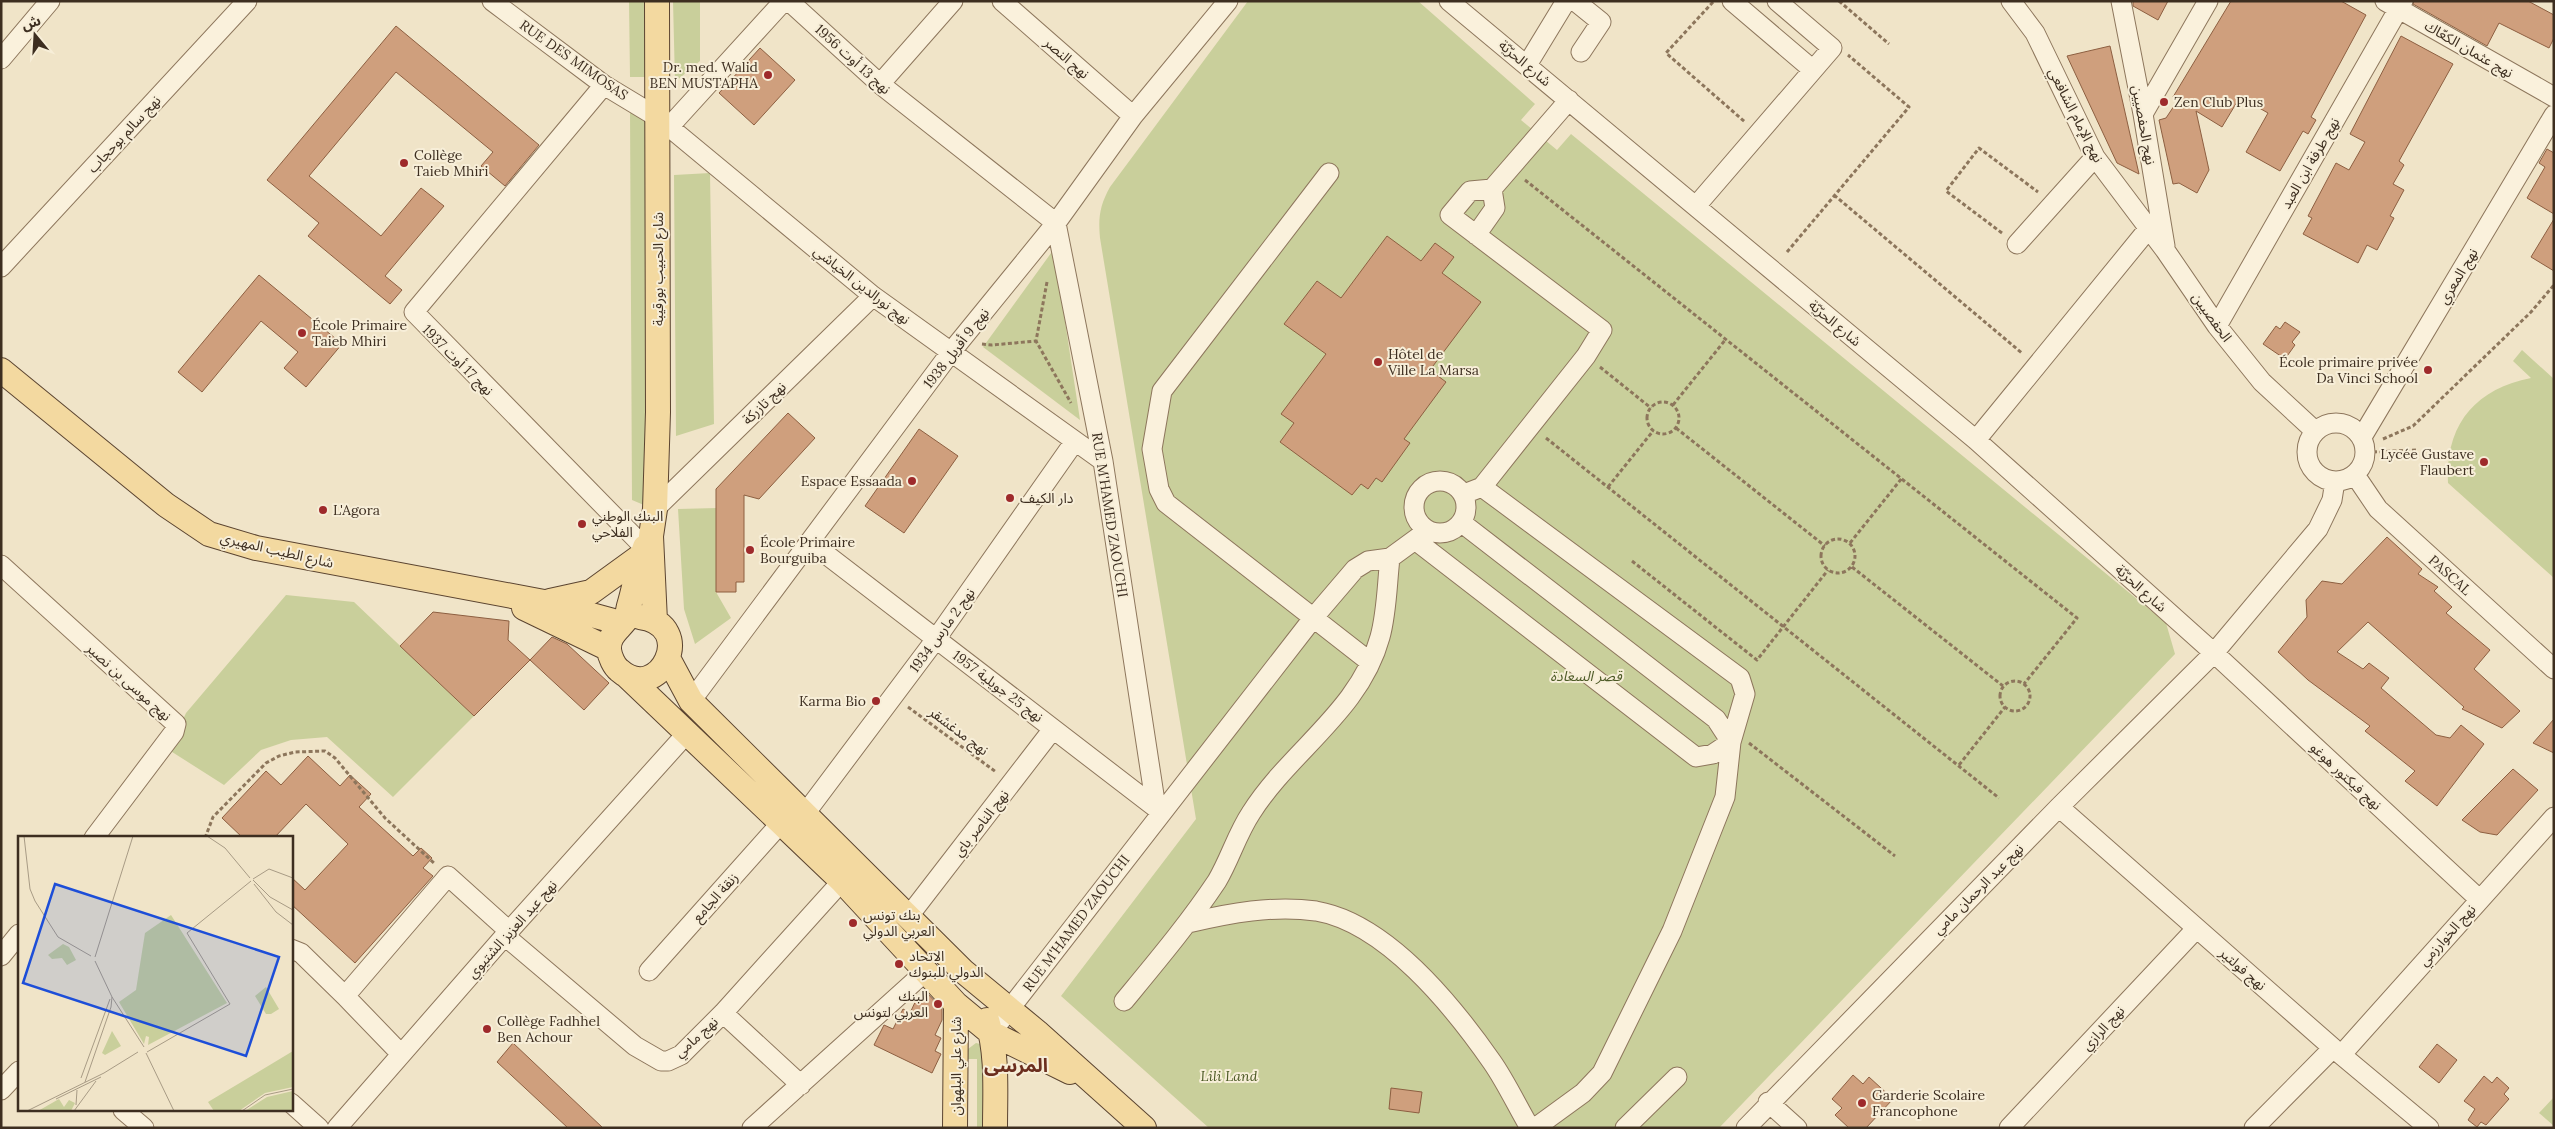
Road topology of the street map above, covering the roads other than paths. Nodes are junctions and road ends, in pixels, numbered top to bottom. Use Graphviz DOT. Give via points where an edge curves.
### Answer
graph roads {
  1 [pos="50,1"];
  2 [pos="247,1"];
  3 [pos="492,1"];
  4 [pos="656,1"];
  5 [pos="953,1"];
  6 [pos="1002,1"];
  7 [pos="1228,1"];
  8 [pos="1449,1"];
  9 [pos="1566,1"];
  10 [pos="1575,1"];
  11 [pos="1732,1"];
  12 [pos="1777,1"];
  13 [pos="2121,1"];
  14 [pos="2208,1"];
  15 [pos="2396,4"];
  16 [pos="2019,5"];
  17 [pos="1581,52"];
  18 [pos="1,59"];
  19 [pos="1527,65"];
  20 [pos="1813,70"];
  21 [pos="880,84"];
  22 [pos="604,85"];
  23 [pos="2554,97"];
  24 [pos="1568,100"];
  25 [pos="2143,114"];
  26 [pos="2554,115"];
  27 [pos="1133,116"];
  28 [pos="663,122"];
  29 [pos="2095,157"];
  30 [pos="1329,173"];
  31 [pos="1492,189"];
  32 [pos="1696,206"];
  33 [pos="1056,223"];
  34 [pos="2149,228"];
  35 [pos="1476,235"];
  36 [pos="2017,244"];
  37 [pos="2165,250"];
  38 [pos="1,267"];
  39 [pos="873,296"];
  40 [pos="2217,326"];
  41 [pos="956,346"];
  42 [pos="1,370"];
  43 [pos="2315,431"];
  44 [pos="1976,440"];
  45 [pos="1075,441"];
  46 [pos="2364,446"];
  47 [pos="1103,461"];
  48 [pos="2355,475"];
  49 [pos="2335,481"];
  50 [pos="1482,487"];
  51 [pos="1464,494"];
  52 [pos="655,509"];
  53 [pos="1462,523"];
  54 [pos="1421,535"];
  55 [pos="810,542"];
  56 [pos="648,547"];
  57 [pos="1390,558"];
  58 [pos="1,565"];
  59 [pos="488,591"];
  60 [pos="544,602"];
  61 [pos="1314,617"];
  62 [pos="655,621"];
  63 [pos="623,622"];
  64 [pos="936,639"];
  65 [pos="609,649"];
  66 [pos="2214,653"];
  67 [pos="669,660"];
  68 [pos="1370,662"];
  69 [pos="2554,668"];
  70 [pos="627,676"];
  71 [pos="691,701"];
  72 [pos="1054,728"];
  73 [pos="688,732"];
  74 [pos="1731,742"];
  75 [pos="2059,808"];
  76 [pos="1158,810"];
  77 [pos="804,815"];
  78 [pos="2554,817"];
  79 [pos="781,823"];
  80 [pos="96,836"];
  81 [pos="842,881"];
  82 [pos="2479,899"];
  83 [pos="908,917"];
  84 [pos="1188,923"];
  85 [pos="2196,929"];
  86 [pos="507,934"];
  87 [pos="18,935"];
  88 [pos="292,949"];
  89 [pos="1,956"];
  90 [pos="649,971"];
  91 [pos="926,971"];
  92 [pos="963,971"];
  93 [pos="346,996"];
  94 [pos="1124,1001"];
  95 [pos="956,1004"];
  96 [pos="1010,1010"];
  97 [pos="723,1013"];
  98 [pos="1037,1032"];
  99 [pos="991,1033"];
  100 [pos="957,1041"];
  101 [pos="2337,1051"];
  102 [pos="401,1054"];
  103 [pos="18,1072"];
  104 [pos="1677,1077"];
  105 [pos="1094,1084"];
  106 [pos="801,1085"];
  107 [pos="1,1090"];
  108 [pos="1768,1102"];
  109 [pos="292,1104"];
  110 [pos="125,1112"];
  111 [pos="1538,1127"];
  112 [pos="144,1128"];
  113 [pos="319,1128"];
  114 [pos="337,1128"];
  115 [pos="752,1128"];
  116 [pos="956,1128"];
  117 [pos="995,1128"];
  118 [pos="1144,1128"];
  119 [pos="1625,1128"];
  120 [pos="1746,1128"];
  121 [pos="1798,1128"];
  122 [pos="2010,1128"];
  123 [pos="2254,1128"];
  124 [pos="2429,1128"];
  1 -- 18 [label="street"];
  2 -- 38 [label="street, نهج سالم بوحجاب"];
  3 -- 22 [label="street, RUE DES MIMOSAS"];
  4 -- 28 [label="main road, شارع الحبيب بورقيبة"];
  5 -- 21 [label="street"];
  6 -- 27 [label="street, نهج النصر"];
  7 -- 27 [label="street, نهج 9 أفريل 1938"];
  8 -- 19 [label="street, شارع الحرّيّة"];
  9 -- 19 [label="street"];
  10 -- 17 [label="street" via="1602,22"];
  11 -- 20 [label="street"];
  12 -- 20 [label="street" via="1832,48"];
  13 -- 25 [label="street, نهج الحفصيين"];
  14 -- 25 [label="street"];
  15 -- 23 [label="street, نهج عثمان الكعّاك"];
  15 -- 40 [label="street, نهج طرفة ابن العبد"];
  16 -- 29 [label="street, نهج الإمام الشافعي"];
  19 -- 24 [label="street, شارع الحرّيّة"];
  20 -- 32 [label="street"];
  21 -- 28 [label="street, نهج 13 أوت 1956" via="790,2 785,2"];
  21 -- 33 [label="street, نهج 13 أوت 1956"];
  22 -- 28 [label="street, RUE DES MIMOSAS"];
  22 -- 56 [label="street, نهج 17 أوت 1937" via="414,312"];
  24 -- 31 [label="street"];
  24 -- 32 [label="street, شارع الحرّيّة"];
  25 -- 37 [label="street, نهج الحفصيين"];
  26 -- 46 [label="street, نهج المعري"];
  27 -- 33 [label="street, نهج 9 أفريل 1938"];
  28 -- 39 [label="street, نهج نورالدين الخياشي"];
  28 -- 52 [label="main road, شارع الحبيب بورقيبة"];
  29 -- 34 [label="street, نهج الإمام الشافعي"];
  29 -- 36 [label="street"];
  30 -- 61 [label="street" via="1162,391 1152,449 1159,489 1166,503"];
  31 -- 35 [label="street" via="1495,208"];
  31 -- 35 [label="street" via="1470,191 1450,215"];
  32 -- 44 [label="street, شارع الحرّيّة"];
  33 -- 41 [label="street, نهج 9 أفريل 1938"];
  33 -- 47 [label="street, RUE M'HAMED ZAOUCHI"];
  34 -- 37 [label="street, نهج الإمام الشافعي"];
  34 -- 44 [label="street"];
  35 -- 50 [label="street" via="1602,330 1586,356"];
  37 -- 40 [label="street, الحفصيين"];
  39 -- 41 [label="street, نهج نورالدين الخياشي"];
  39 -- 52 [label="street, نهج تازركة"];
  40 -- 43 [label="street, الحفصيين" via="2262,382"];
  41 -- 45 [label="street, نهج نورالدين الخياشي"];
  41 -- 55 [label="street, نهج 9 أفريل 1938"];
  42 -- 59 [label="main road, شارع الطيب المهيري" via="166,505 209,534 256,548"];
  43 -- 46 [label="street" via="2336,422 2348,425"];
  43 -- 49 [label="street" via="2306,451 2308,463 2324,479"];
  44 -- 66 [label="street, شارع الحرّيّة"];
  45 -- 47 [label="street, نهج نورالدين الخياشي"];
  45 -- 64 [label="street, نهج 2 مارس 1934"];
  46 -- 48 [label="street" via="2363,464"];
  47 -- 76 [label="street, RUE M'HAMED ZAOUCHI"];
  48 -- 49 [label="street"];
  48 -- 69 [label="street, PASCAL" via="2370,500 2389,520"];
  49 -- 66 [label="street, نهج عبد الرحمان مامي" via="2332,500 2318,529"];
  50 -- 51 [label="street"];
  50 -- 74 [label="street" via="1740,678 1746,694"];
  51 -- 53 [label="street" via="1467,511"];
  51 -- 54 [label="street" via="1449,482 1429,483 1418,493 1413,508"];
  52 -- 56 [label="main road, شارع الحبيب بورقيبة"];
  53 -- 54 [label="street" via="1445,534"];
  53 -- 74 [label="street" via="1716,719"];
  54 -- 57 [label="street"];
  54 -- 74 [label="street" via="1696,757 1713,754"];
  55 -- 64 [label="street, نهج 25 جويلية 1957"];
  55 -- 71 [label="street, نهج 9 أفريل 1938"];
  56 -- 60 [label="main road" via="591,592"];
  56 -- 62 [label="main road"];
  56 -- 63 [label="main road"];
  57 -- 61 [label="street" via="1368,561 1355,569"];
  57 -- 68 [label="street" via="1381,636"];
  58 -- 80 [label="street, نهج موسى بن نصير" via="176,724 174,732"];
  59 -- 60 [label="main road, شارع الطيب المهيري"];
  59 -- 65 [label="main road, شارع الطيب المهيري"];
  60 -- 63 [label="main road, شارع الطيب المهيري"];
  61 -- 68 [label="street"];
  61 -- 76 [label="street" via="1180,791"];
  62 -- 63 [label="main road" via="640,617"];
  62 -- 67 [label="main road" via="666,631 671,645"];
  63 -- 65 [label="main road" via="612,635"];
  64 -- 72 [label="street, نهج 25 جويلية 1957"];
  64 -- 77 [label="street, نهج 2 مارس 1934"];
  65 -- 70 [label="main road" via="612,660"];
  66 -- 75 [label="street, نهج عبد الرحمان مامي"];
  66 -- 82 [label="street, نهج فيكتور هوغو"];
  67 -- 70 [label="main road" via="664,668 646,678"];
  67 -- 71 [label="main road"];
  68 -- 84 [label="street" via="1342,710 1251,812 1218,878"];
  70 -- 73 [label="main road"];
  71 -- 77 [label="main road"];
  72 -- 76 [label="street, نهج 25 جويلية 1957"];
  72 -- 83 [label="street, نهج الناصر باي"];
  73 -- 79 [label="main road"];
  73 -- 86 [label="street, نهج عبد العزيز الشتيوي"];
  74 -- 111 [label="street" via="1725,797 1672,930 1602,1073 1583,1093"];
  75 -- 85 [label="street, نهج فولتير"];
  75 -- 108 [label="street, نهج عبد الرحمان مامي"];
  76 -- 96 [label="street, RUE M'HAMED ZAOUCHI"];
  77 -- 83 [label="main road"];
  78 -- 82 [label="street, نهج الخوارزمي"];
  79 -- 81 [label="main road"];
  79 -- 90 [label="street, زنقة الجامع"];
  81 -- 91 [label="main road"];
  81 -- 97 [label="street, نهج مامي"];
  82 -- 101 [label="street, نهج الخوارزمي"];
  83 -- 92 [label="main road"];
  84 -- 94 [label="street"];
  84 -- 111 [label="street" via="1241,911 1278,910 1317,912 1354,924 1387,945 1430,986 1493,1063"];
  85 -- 101 [label="street, نهج فولتير"];
  85 -- 122 [label="street, نهج الرازي"];
  86 -- 93 [label="street, نهج مامي" via="448,876"];
  86 -- 97 [label="street, نهج مامي" via="635,1046 661,1060 668,1061 681,1055"];
  86 -- 102 [label="street, نهج عبد العزيز الشتيوي"];
  87 -- 89 [label="street"];
  88 -- 93 [label="street" via="301,953"];
  91 -- 95 [label="main road"];
  91 -- 106 [label="street"];
  92 -- 96 [label="main road"];
  92 -- 99 [label="main road, شارع علي البلهوان" via="983,1007"];
  93 -- 102 [label="street"];
  95 -- 99 [label="main road"];
  95 -- 100 [label="main road, شارع علي البلهوان"];
  96 -- 98 [label="main road"];
  96 -- 99 [label="street"];
  97 -- 106 [label="street"];
  98 -- 99 [label="main road" via="1015,1028"];
  98 -- 105 [label="main road"];
  99 -- 100 [label="main road"];
  99 -- 105 [label="main road"];
  99 -- 117 [label="main road, شارع علي البلهوان"];
  100 -- 116 [label="main road, شارع علي البلهوان"];
  101 -- 123 [label="street, نهج الخوارزمي"];
  101 -- 124 [label="street, نهج فولتير"];
  102 -- 114 [label="street, نهج عبد العزيز الشتيوي"];
  103 -- 107 [label="street"];
  104 -- 119 [label="street"];
  105 -- 118 [label="main road"];
  106 -- 115 [label="street"];
  108 -- 120 [label="street, نهج عبد الرحمان مامي"];
  108 -- 121 [label="street"];
  109 -- 113 [label="street"];
  110 -- 112 [label="street"];
}
